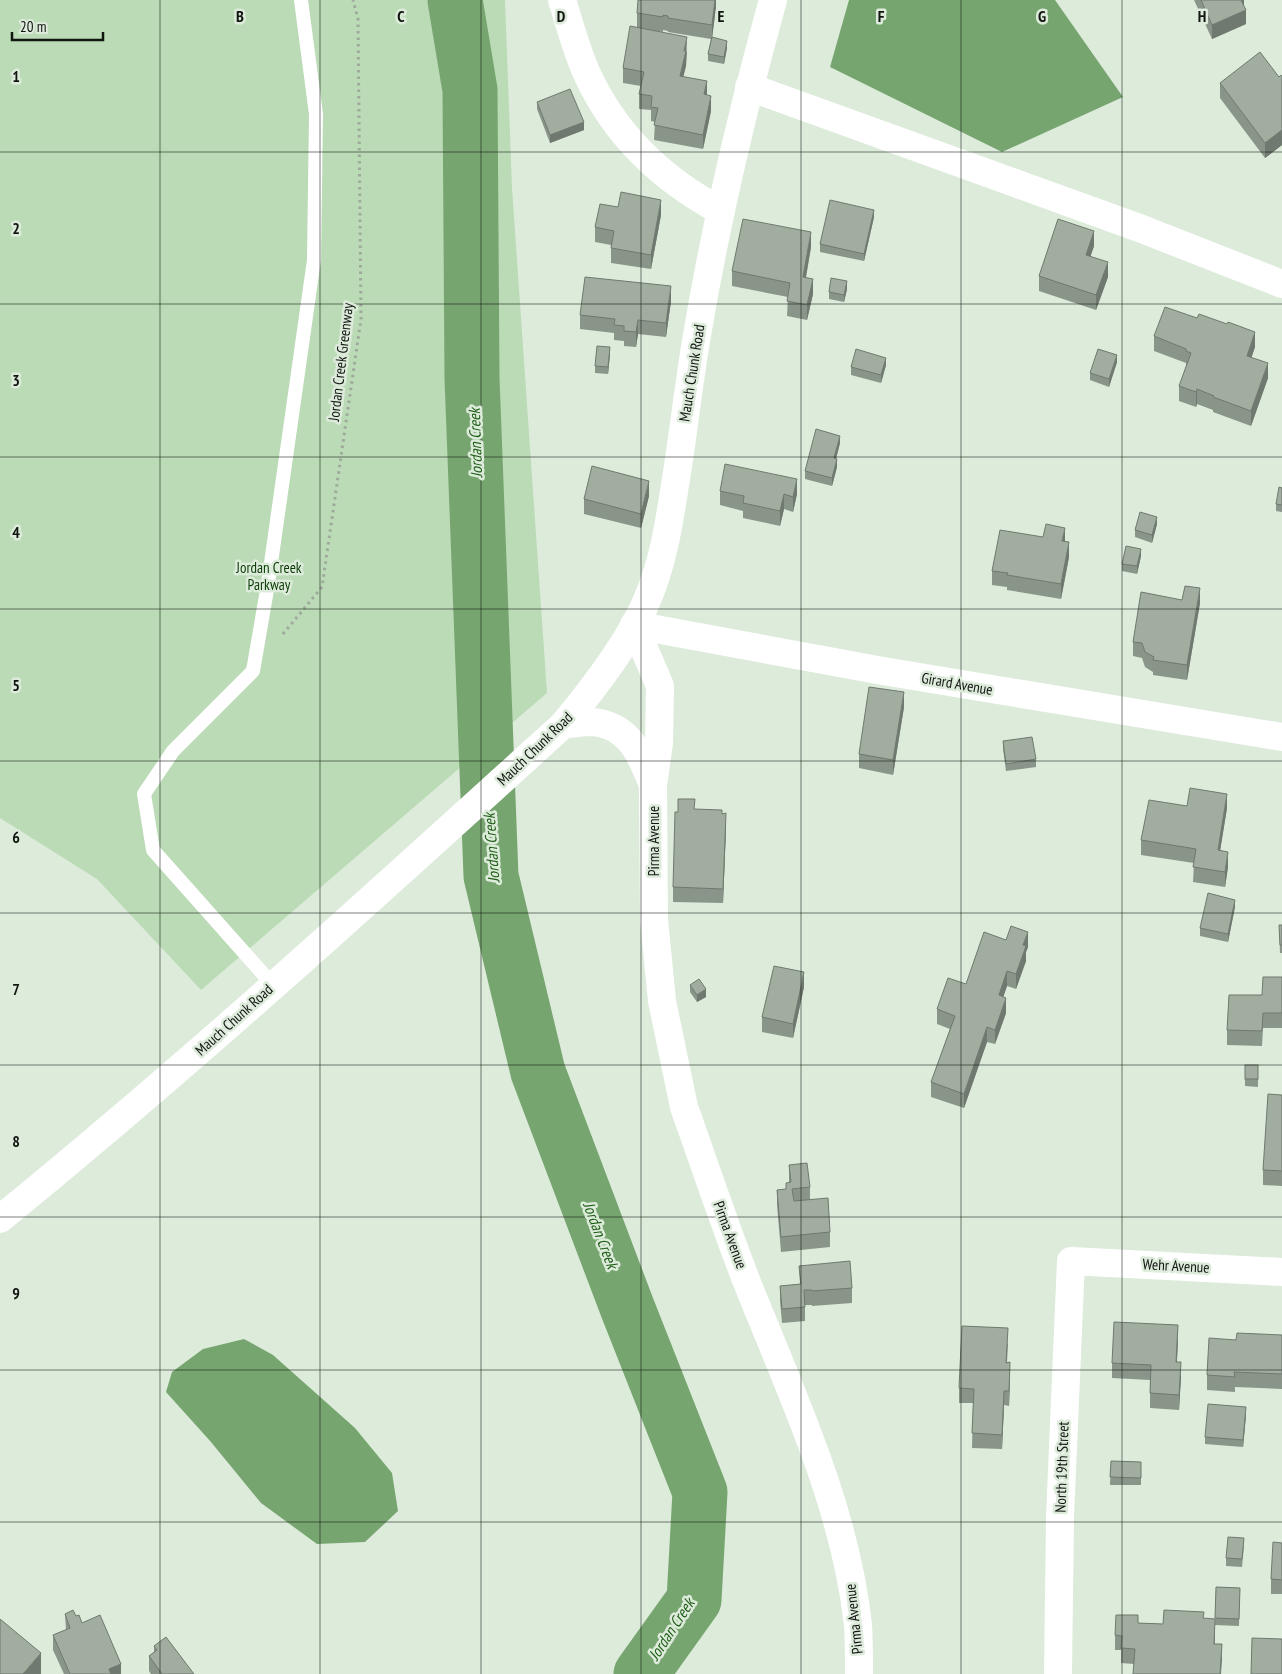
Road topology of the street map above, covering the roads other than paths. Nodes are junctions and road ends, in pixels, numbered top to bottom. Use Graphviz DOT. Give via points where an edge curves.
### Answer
graph roads {
  1 [pos="301,0"];
  2 [pos="562,0"];
  3 [pos="773,0"];
  4 [pos="749,87"];
  5 [pos="721,211"];
  6 [pos="1282,284"];
  7 [pos="634,625"];
  8 [pos="564,724"];
  9 [pos="1282,737"];
  10 [pos="653,785"];
  11 [pos="273,985"];
  12 [pos="0,1219"];
  13 [pos="1071,1261"];
  14 [pos="1282,1272"];
  15 [pos="859,1674"];
  16 [pos="1058,1674"];
  1 -- 11 [label="lane" via="316,114 314,260 253,671 173,751 144,794 153,850"];
  2 -- 5 [label="street" via="588,75 607,111 630,142 665,175"];
  3 -- 4 [label="street, Mauch Chunk Road"];
  4 -- 5 [label="street, Mauch Chunk Road"];
  4 -- 6 [label="street" via="1142,229"];
  5 -- 7 [label="street, Mauch Chunk Road" via="696,340 667,537 654,582"];
  7 -- 8 [label="street, Mauch Chunk Road" via="600,679"];
  7 -- 9 [label="street, Girard Avenue" via="883,671"];
  7 -- 10 [label="street, Pirma Avenue" via="660,686 659,743"];
  8 -- 10 [label="street, Pirma Avenue" via="592,722 612,726 640,754"];
  8 -- 11 [label="street, Mauch Chunk Road"];
  10 -- 15 [label="street, Pirma Avenue" via="654,920 662,1001 684,1107 742,1270 830,1495 849,1570 858,1626"];
  11 -- 12 [label="street, Mauch Chunk Road"];
  13 -- 14 [label="street, Wehr Avenue"];
  13 -- 16 [label="street, North 19th Street" via="1060,1517"];
}
